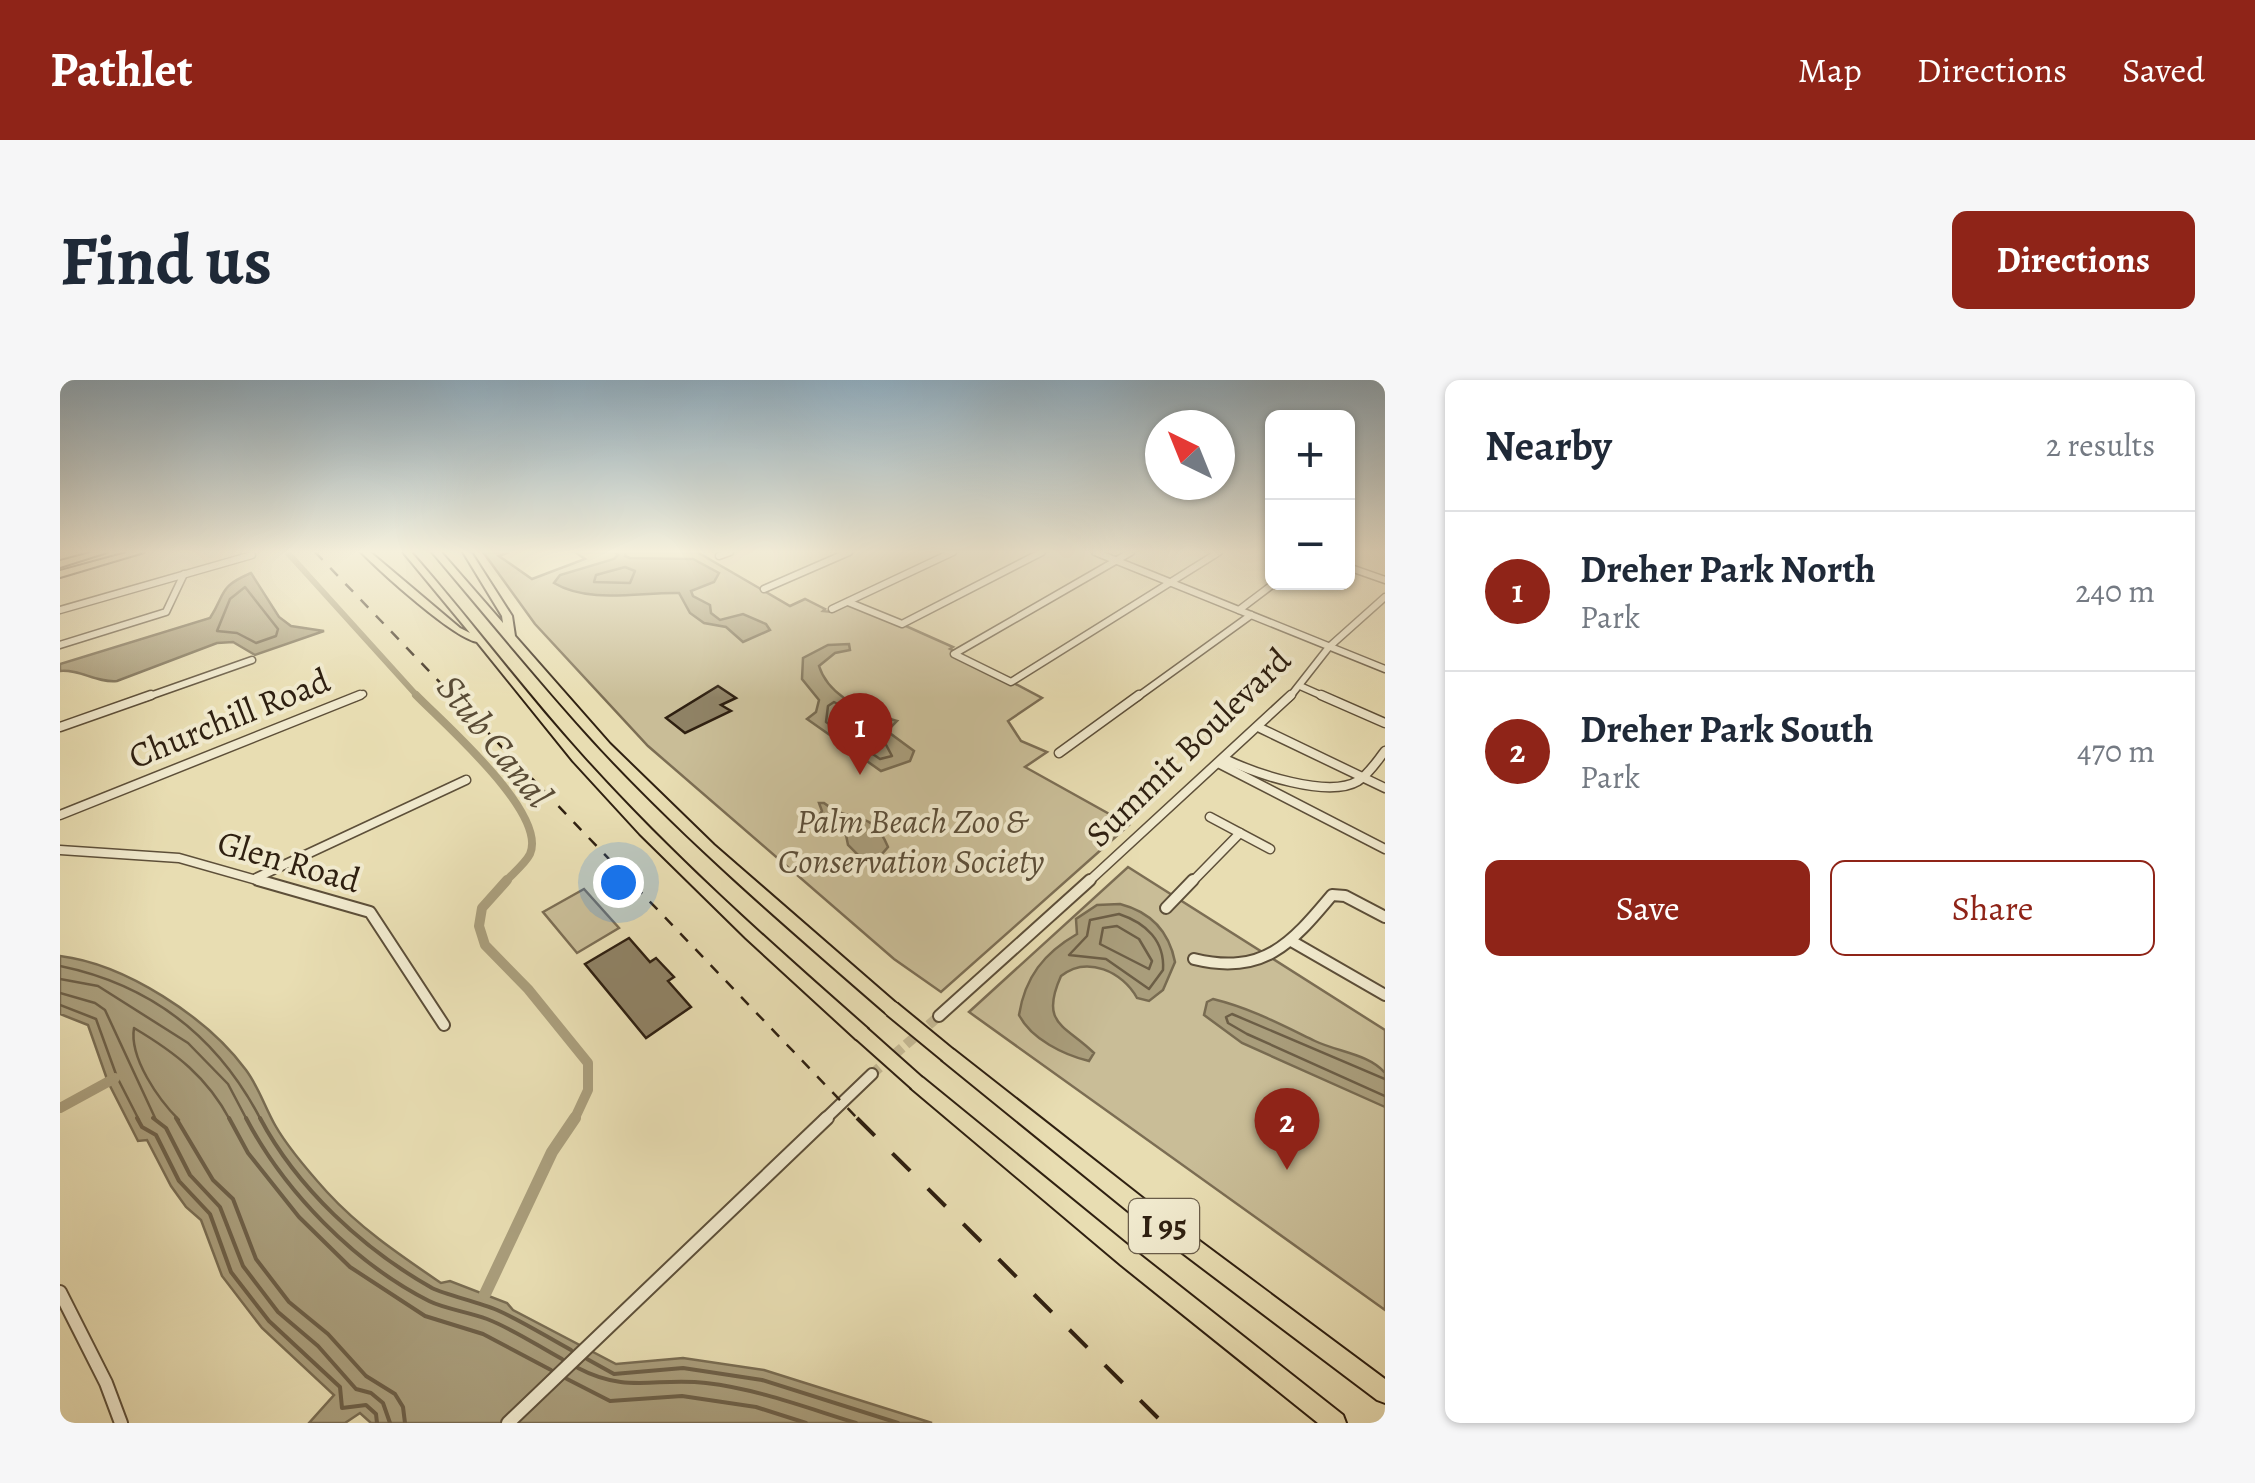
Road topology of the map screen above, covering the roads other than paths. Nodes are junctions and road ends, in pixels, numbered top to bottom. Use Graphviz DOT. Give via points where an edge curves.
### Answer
graph roads {
  1 [pos="92,601"];
  2 [pos="171,601"];
  3 [pos="422,601"];
  4 [pos="447,601"];
  5 [pos="478,601"];
  6 [pos="498,601"];
  7 [pos="851,601"];
  8 [pos="947,601"];
  9 [pos="1045,601"];
  10 [pos="1143,601"];
  11 [pos="1215,601"];
  12 [pos="1251,601"];
  13 [pos="1381,601"];
  14 [pos="848,602"];
  15 [pos="832,609"];
  16 [pos="60,610"];
  17 [pos="1238,610"];
  18 [pos="1251,615"];
  19 [pos="510,637"];
  20 [pos="60,645"];
  21 [pos="484,645"];
  22 [pos="1329,647"];
  23 [pos="252,660"];
  24 [pos="1385,669"];
  25 [pos="1013,681"];
  26 [pos="1300,686"];
  27 [pos="363,694"];
  28 [pos="1385,723"];
  29 [pos="60,727"];
  30 [pos="1260,728"];
  31 [pos="1385,751"];
  32 [pos="1059,753"];
  33 [pos="1222,762"];
  34 [pos="1251,771"];
  35 [pos="1362,777"];
  36 [pos="466,780"];
  37 [pos="1297,780"];
  38 [pos="1259,781"];
  39 [pos="1385,788"];
  40 [pos="1272,790"];
  41 [pos="60,815"];
  42 [pos="1210,817"];
  43 [pos="1240,832"];
  44 [pos="1270,849"];
  45 [pos="1385,849"];
  46 [pos="60,850"];
  47 [pos="255,879"];
  48 [pos="1166,908"];
  49 [pos="1385,917"];
  50 [pos="1293,942"];
  51 [pos="1194,958"];
  52 [pos="1385,996"];
  53 [pos="938,1016"];
  54 [pos="444,1025"];
  55 [pos="872,1074"];
  56 [pos="60,1292"];
  57 [pos="606,1329"];
  58 [pos="1385,1392"];
  59 [pos="121,1423"];
  60 [pos="508,1423"];
  61 [pos="1335,1423"];
  1 -- 16 [label="street"];
  2 -- 20 [label="street" via="166,612"];
  3 -- 21 [label="highway"];
  4 -- 21 [label="highway, I 95"];
  5 -- 19 [label="highway, I 95"];
  6 -- 19 [label="highway"];
  7 -- 14 [label="street"];
  8 -- 14 [label="street" via="902,624"];
  9 -- 25 [label="street" via="953,652"];
  10 -- 25 [label="street"];
  11 -- 17 [label="street"];
  12 -- 17 [label="street"];
  13 -- 22 [label="street, Summit Boulevard"];
  14 -- 15 [label="street"];
  17 -- 18 [label="street"];
  18 -- 22 [label="street"];
  18 -- 32 [label="street"];
  19 -- 58 [label="highway, I 95, bridge" via="648,790 892,1009"];
  21 -- 61 [label="highway, I 95, bridge" via="631,816 754,936 918,1083"];
  22 -- 24 [label="street"];
  22 -- 26 [label="street, Summit Boulevard"];
  23 -- 29 [label="street"];
  26 -- 28 [label="street"];
  26 -- 30 [label="street, Summit Boulevard"];
  27 -- 41 [label="street, Churchill Road"];
  30 -- 33 [label="street, Summit Boulevard"];
  30 -- 35 [label="street"];
  31 -- 35 [label="street"];
  33 -- 34 [label="street"];
  33 -- 40 [label="street"];
  33 -- 53 [label="street, Summit Boulevard"];
  34 -- 37 [label="street"];
  34 -- 38 [label="street"];
  35 -- 37 [label="street" via="1335,786"];
  35 -- 39 [label="street"];
  36 -- 47 [label="street"];
  37 -- 38 [label="street"];
  38 -- 40 [label="street"];
  40 -- 45 [label="street"];
  42 -- 43 [label="street"];
  43 -- 44 [label="street"];
  43 -- 48 [label="street"];
  46 -- 47 [label="street, Glen Road" via="178,858"];
  47 -- 54 [label="street, Glen Road" via="370,912"];
  49 -- 50 [label="street" via="1332,895"];
  50 -- 51 [label="street" via="1248,964"];
  50 -- 52 [label="street"];
  55 -- 57 [label="street"];
  56 -- 59 [label="street"];
  57 -- 60 [label="street"];
}
